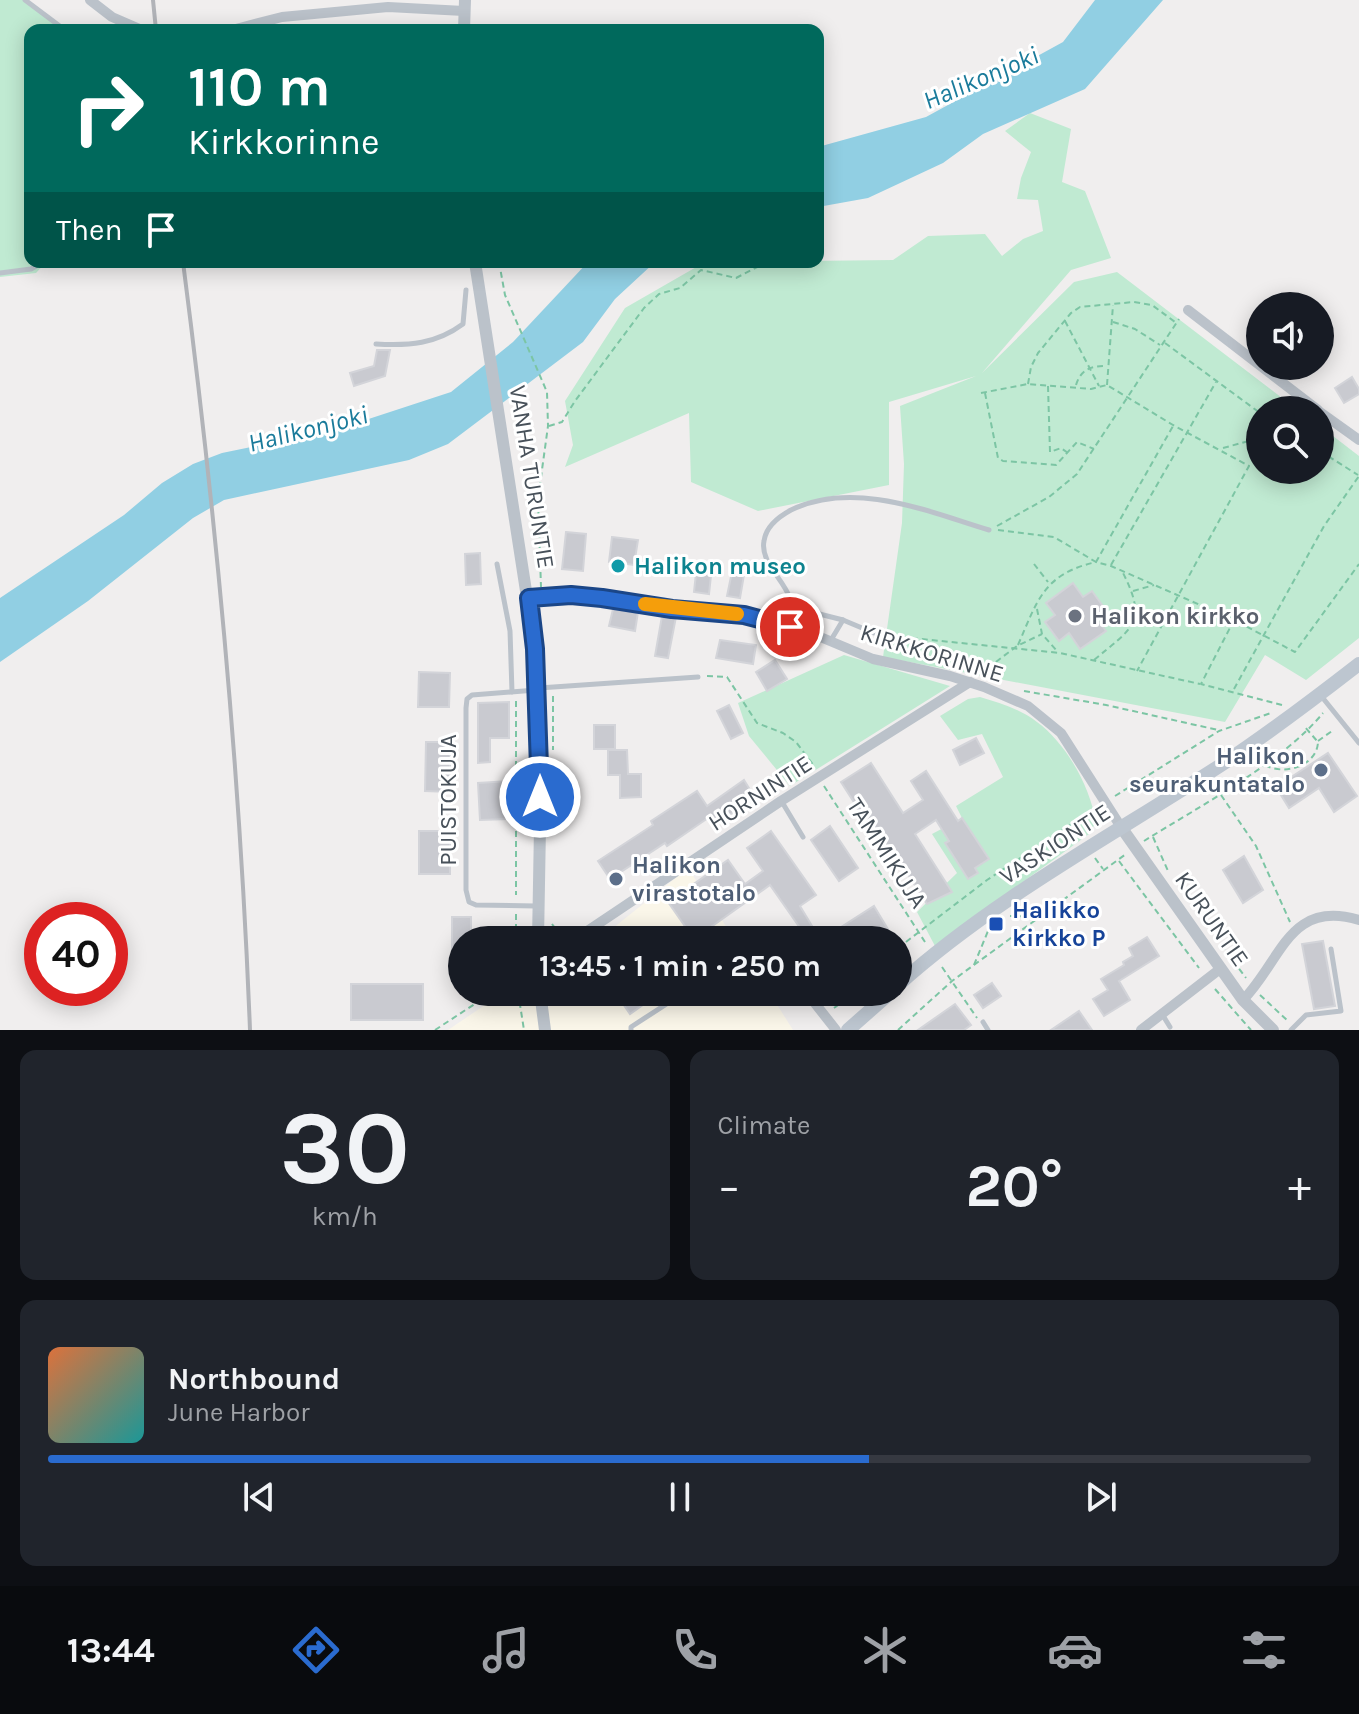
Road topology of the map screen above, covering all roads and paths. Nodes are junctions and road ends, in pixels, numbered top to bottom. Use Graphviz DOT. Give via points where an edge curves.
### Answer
graph roads {
  1 [pos="25,0"];
  2 [pos="90,0"];
  3 [pos="465,5"];
  4 [pos="57,24"];
  5 [pos="128,24"];
  6 [pos="255,24"];
  7 [pos="33,268"];
  8 [pos="476,268"];
  9 [pos="500,268"];
  10 [pos="755,268"];
  11 [pos="0,273"];
  12 [pos="466,290"];
  13 [pos="1113,303"];
  14 [pos="1188,310"];
  15 [pos="1065,320"];
  16 [pos="1112,322"];
  17 [pos="1176,322"];
  18 [pos="1161,343"];
  19 [pos="376,344"];
  20 [pos="1109,366"];
  21 [pos="1089,367"];
  22 [pos="1216,382"];
  23 [pos="1028,384"];
  24 [pos="1048,385"];
  25 [pos="1076,385"];
  26 [pos="1107,385"];
  27 [pos="1099,386"];
  28 [pos="1128,395"];
  29 [pos="1300,396"];
  30 [pos="1246,403"];
  31 [pos="1334,422"];
  32 [pos="1173,425"];
  33 [pos="548,426"];
  34 [pos="1187,432"];
  35 [pos="1359,440"];
  36 [pos="1246,442"];
  37 [pos="1221,448"];
  38 [pos="1094,449"];
  39 [pos="1068,453"];
  40 [pos="1334,460"];
  41 [pos="1359,476"];
  42 [pos="989,530"];
  43 [pos="1096,562"];
  44 [pos="497,564"];
  45 [pos="1034,564"];
  46 [pos="1359,564"];
  47 [pos="1111,566"];
  48 [pos="1121,570"];
  49 [pos="1049,584"];
  50 [pos="1155,584"];
  51 [pos="1131,592"];
  52 [pos="1180,595"];
  53 [pos="536,598"];
  54 [pos="792,607"];
  55 [pos="1037,607"];
  56 [pos="843,620"];
  57 [pos="1234,620"];
  58 [pos="790,627"];
  59 [pos="874,633"];
  60 [pos="1042,634"];
  61 [pos="1265,635"];
  62 [pos="830,642"];
  63 [pos="1017,646"];
  64 [pos="1060,653"];
  65 [pos="1093,660"];
  66 [pos="1359,664"];
  67 [pos="1137,671"];
  68 [pos="698,677"];
  69 [pos="974,679"];
  70 [pos="1201,684"];
  71 [pos="537,689"];
  72 [pos="1015,690"];
  73 [pos="1233,690"];
  74 [pos="514,692"];
  75 [pos="1320,694"];
  76 [pos="1219,731"];
  77 [pos="1308,731"];
  78 [pos="1332,731"];
  79 [pos="1318,742"];
  80 [pos="1359,743"];
  81 [pos="1264,764"];
  82 [pos="819,778"];
  83 [pos="1220,794"];
  84 [pos="781,801"];
  85 [pos="1106,801"];
  86 [pos="1121,827"];
  87 [pos="1152,836"];
  88 [pos="803,837"];
  89 [pos="1118,859"];
  90 [pos="1172,879"];
  91 [pos="516,906"];
  92 [pos="539,906"];
  93 [pos="1006,917"];
  94 [pos="1040,917"];
  95 [pos="1359,920"];
  96 [pos="996,924"];
  97 [pos="516,926"];
  98 [pos="538,926"];
  99 [pos="595,926"];
  100 [pos="1209,928"];
  101 [pos="1293,930"];
  102 [pos="919,932"];
  103 [pos="912,937"];
  104 [pos="928,946"];
  105 [pos="1331,949"];
  106 [pos="941,966"];
  107 [pos="974,966"];
  108 [pos="1220,969"];
  109 [pos="912,974"];
  110 [pos="1207,979"];
  111 [pos="1254,988"];
  112 [pos="1243,1000"];
  113 [pos="472,1006"];
  114 [pos="520,1006"];
  115 [pos="542,1006"];
  116 [pos="663,1006"];
  117 [pos="817,1006"];
  118 [pos="875,1006"];
  119 [pos="1162,1014"];
  120 [pos="976,1018"];
  121 [pos="983,1022"];
  122 [pos="1170,1027"];
  123 [pos="1293,1028"];
  124 [pos="435,1030"];
  125 [pos="524,1030"];
  126 [pos="545,1030"];
  127 [pos="631,1030"];
  128 [pos="836,1030"];
  129 [pos="848,1030"];
  130 [pos="988,1030"];
  131 [pos="1141,1030"];
  132 [pos="1251,1030"];
  133 [pos="1273,1030"];
  1 -- 4 [label="lane"];
  2 -- 5 [label="street"];
  3 -- 6 [label="street" via="388,7"];
  7 -- 11 [label="lane"];
  8 -- 53 [label="street, VANHA TURUNTIE" via="509,473"];
  9 -- 33 [label="path, VANHA TURUNTIE" via="505,295 547,392"];
  10 -- 33 [label="path" via="736,278 701,270 680,288 659,294 562,422"];
  12 -- 19 [label="lane" via="463,324 453,332 406,346"];
  13 -- 15 [label="path" via="1080,307"];
  13 -- 16 [label="path"];
  13 -- 17 [label="path" via="1152,305"];
  14 -- 17 [label="path"];
  14 -- 29 [label="street"];
  15 -- 21 [label="path"];
  15 -- 23 [label="path" via="1034,359"];
  16 -- 18 [label="path"];
  16 -- 20 [label="path"];
  17 -- 18 [label="path"];
  18 -- 22 [label="path"];
  18 -- 28 [label="path"];
  20 -- 21 [label="path"];
  20 -- 26 [label="path"];
  21 -- 25 [label="path"];
  21 -- 27 [label="path"];
  22 -- 30 [label="path"];
  22 -- 34 [label="path"];
  23 -- 24 [label="path"];
  23 -- 39 [label="path" via="983,393 1000,460 1053,465"];
  24 -- 27 [label="path"];
  24 -- 39 [label="path" via="1050,452 1061,448"];
  26 -- 27 [label="path"];
  26 -- 28 [label="path"];
  28 -- 32 [label="path"];
  28 -- 38 [label="path"];
  31 -- 35 [label="street"];
  32 -- 34 [label="path"];
  32 -- 43 [label="path"];
  33 -- 53 [label="path, VANHA TURUNTIE" via="538,499"];
  34 -- 37 [label="path"];
  34 -- 47 [label="path"];
  36 -- 37 [label="path"];
  37 -- 52 [label="path" via="1249,466"];
  38 -- 39 [label="path" via="1077,442"];
  38 -- 42 [label="path" via="1060,490"];
  40 -- 41 [label="path"];
  41 -- 61 [label="path" via="1324,526"];
  42 -- 43 [label="path" via="1054,537"];
  42 -- 54 [label="lane" via="879,500 828,499 796,508 774,522 763,546"];
  43 -- 47 [label="path"];
  43 -- 49 [label="path" via="1072,568"];
  44 -- 74 [label="lane" via="510,631"];
  45 -- 49 [label="path"];
  46 -- 61 [label="path" via="1295,652"];
  47 -- 48 [label="path"];
  48 -- 50 [label="path"];
  48 -- 51 [label="path"];
  49 -- 55 [label="path"];
  50 -- 51 [label="path"];
  50 -- 52 [label="path"];
  51 -- 65 [label="path" via="1131,628"];
  52 -- 57 [label="path"];
  52 -- 67 [label="path"];
  53 -- 58 [label="street, KIRKKORINNE" via="602,598 744,615"];
  53 -- 71 [label="street, VANHA TURUNTIE"];
  54 -- 56 [label="lane"];
  54 -- 58 [label="lane"];
  55 -- 60 [label="path"];
  55 -- 63 [label="path"];
  56 -- 59 [label="lane"];
  56 -- 62 [label="lane"];
  57 -- 61 [label="path"];
  57 -- 70 [label="path"];
  58 -- 62 [label="street, KIRKKORINNE"];
  59 -- 63 [label="path"];
  60 -- 63 [label="path"];
  60 -- 64 [label="path"];
  61 -- 73 [label="path"];
  62 -- 69 [label="street, KIRKKORINNE" via="892,665"];
  63 -- 64 [label="path"];
  63 -- 69 [label="path"];
  64 -- 65 [label="path"];
  65 -- 67 [label="path"];
  66 -- 75 [label="main road, VASKIONTIE"];
  67 -- 70 [label="path"];
  68 -- 71 [label="lane, PUISTOKUJA"];
  68 -- 82 [label="path, TAMMIKUJA" via="727,677 757,723 796,742"];
  69 -- 82 [label="street, HORNINTIE"];
  69 -- 85 [label="street, KIRKKORINNE" via="1046,718"];
  70 -- 73 [label="path"];
  71 -- 74 [label="lane, PUISTOKUJA"];
  71 -- 92 [label="street, VANHA TURUNTIE"];
  72 -- 76 [label="path"];
  73 -- 76 [label="path" via="1286,706"];
  74 -- 91 [label="path"];
  74 -- 91 [label="lane, PUISTOKUJA" via="467,699 466,890 469,902 476,905"];
  75 -- 80 [label="lane"];
  75 -- 86 [label="main road, VASKIONTIE" via="1221,765"];
  76 -- 85 [label="path"];
  77 -- 79 [label="path"];
  78 -- 79 [label="path"];
  79 -- 81 [label="path" via="1313,757 1297,768"];
  82 -- 84 [label="street, HORNINTIE"];
  82 -- 102 [label="path, TAMMIKUJA"];
  83 -- 101 [label="path" via="1256,846"];
  84 -- 88 [label="lane"];
  84 -- 99 [label="street, HORNINTIE"];
  85 -- 86 [label="street, KIRKKORINNE"];
  85 -- 102 [label="path"];
  86 -- 108 [label="street, KURUNTIE"];
  86 -- 109 [label="main road, VASKIONTIE" via="999,906"];
  87 -- 90 [label="path"];
  89 -- 110 [label="path"];
  91 -- 92 [label="lane, PUISTOKUJA"];
  91 -- 97 [label="path"];
  92 -- 98 [label="street, VANHA TURUNTIE"];
  93 -- 94 [label="path"];
  95 -- 101 [label="street" via="1320,915"];
  96 -- 107 [label="path"];
  100 -- 111 [label="path"];
  101 -- 111 [label="street"];
  102 -- 103 [label="path"];
  102 -- 104 [label="path, TAMMIKUJA"];
  105 -- 123 [label="lane" via="1341,1011 1306,1015"];
  106 -- 120 [label="path"];
  108 -- 110 [label="street"];
  108 -- 112 [label="street, KURUNTIE"];
  110 -- 119 [label="street"];
  110 -- 132 [label="path"];
  111 -- 112 [label="street"];
  111 -- 123 [label="path"];
  112 -- 133 [label="street, KURUNTIE"];
  113 -- 124 [label="path"];
  114 -- 125 [label="path"];
  115 -- 126 [label="street"];
  116 -- 127 [label="lane"];
  117 -- 128 [label="street"];
  118 -- 129 [label="main road"];
  119 -- 122 [label="lane"];
  119 -- 131 [label="street"];
  121 -- 130 [label="lane"];
}
